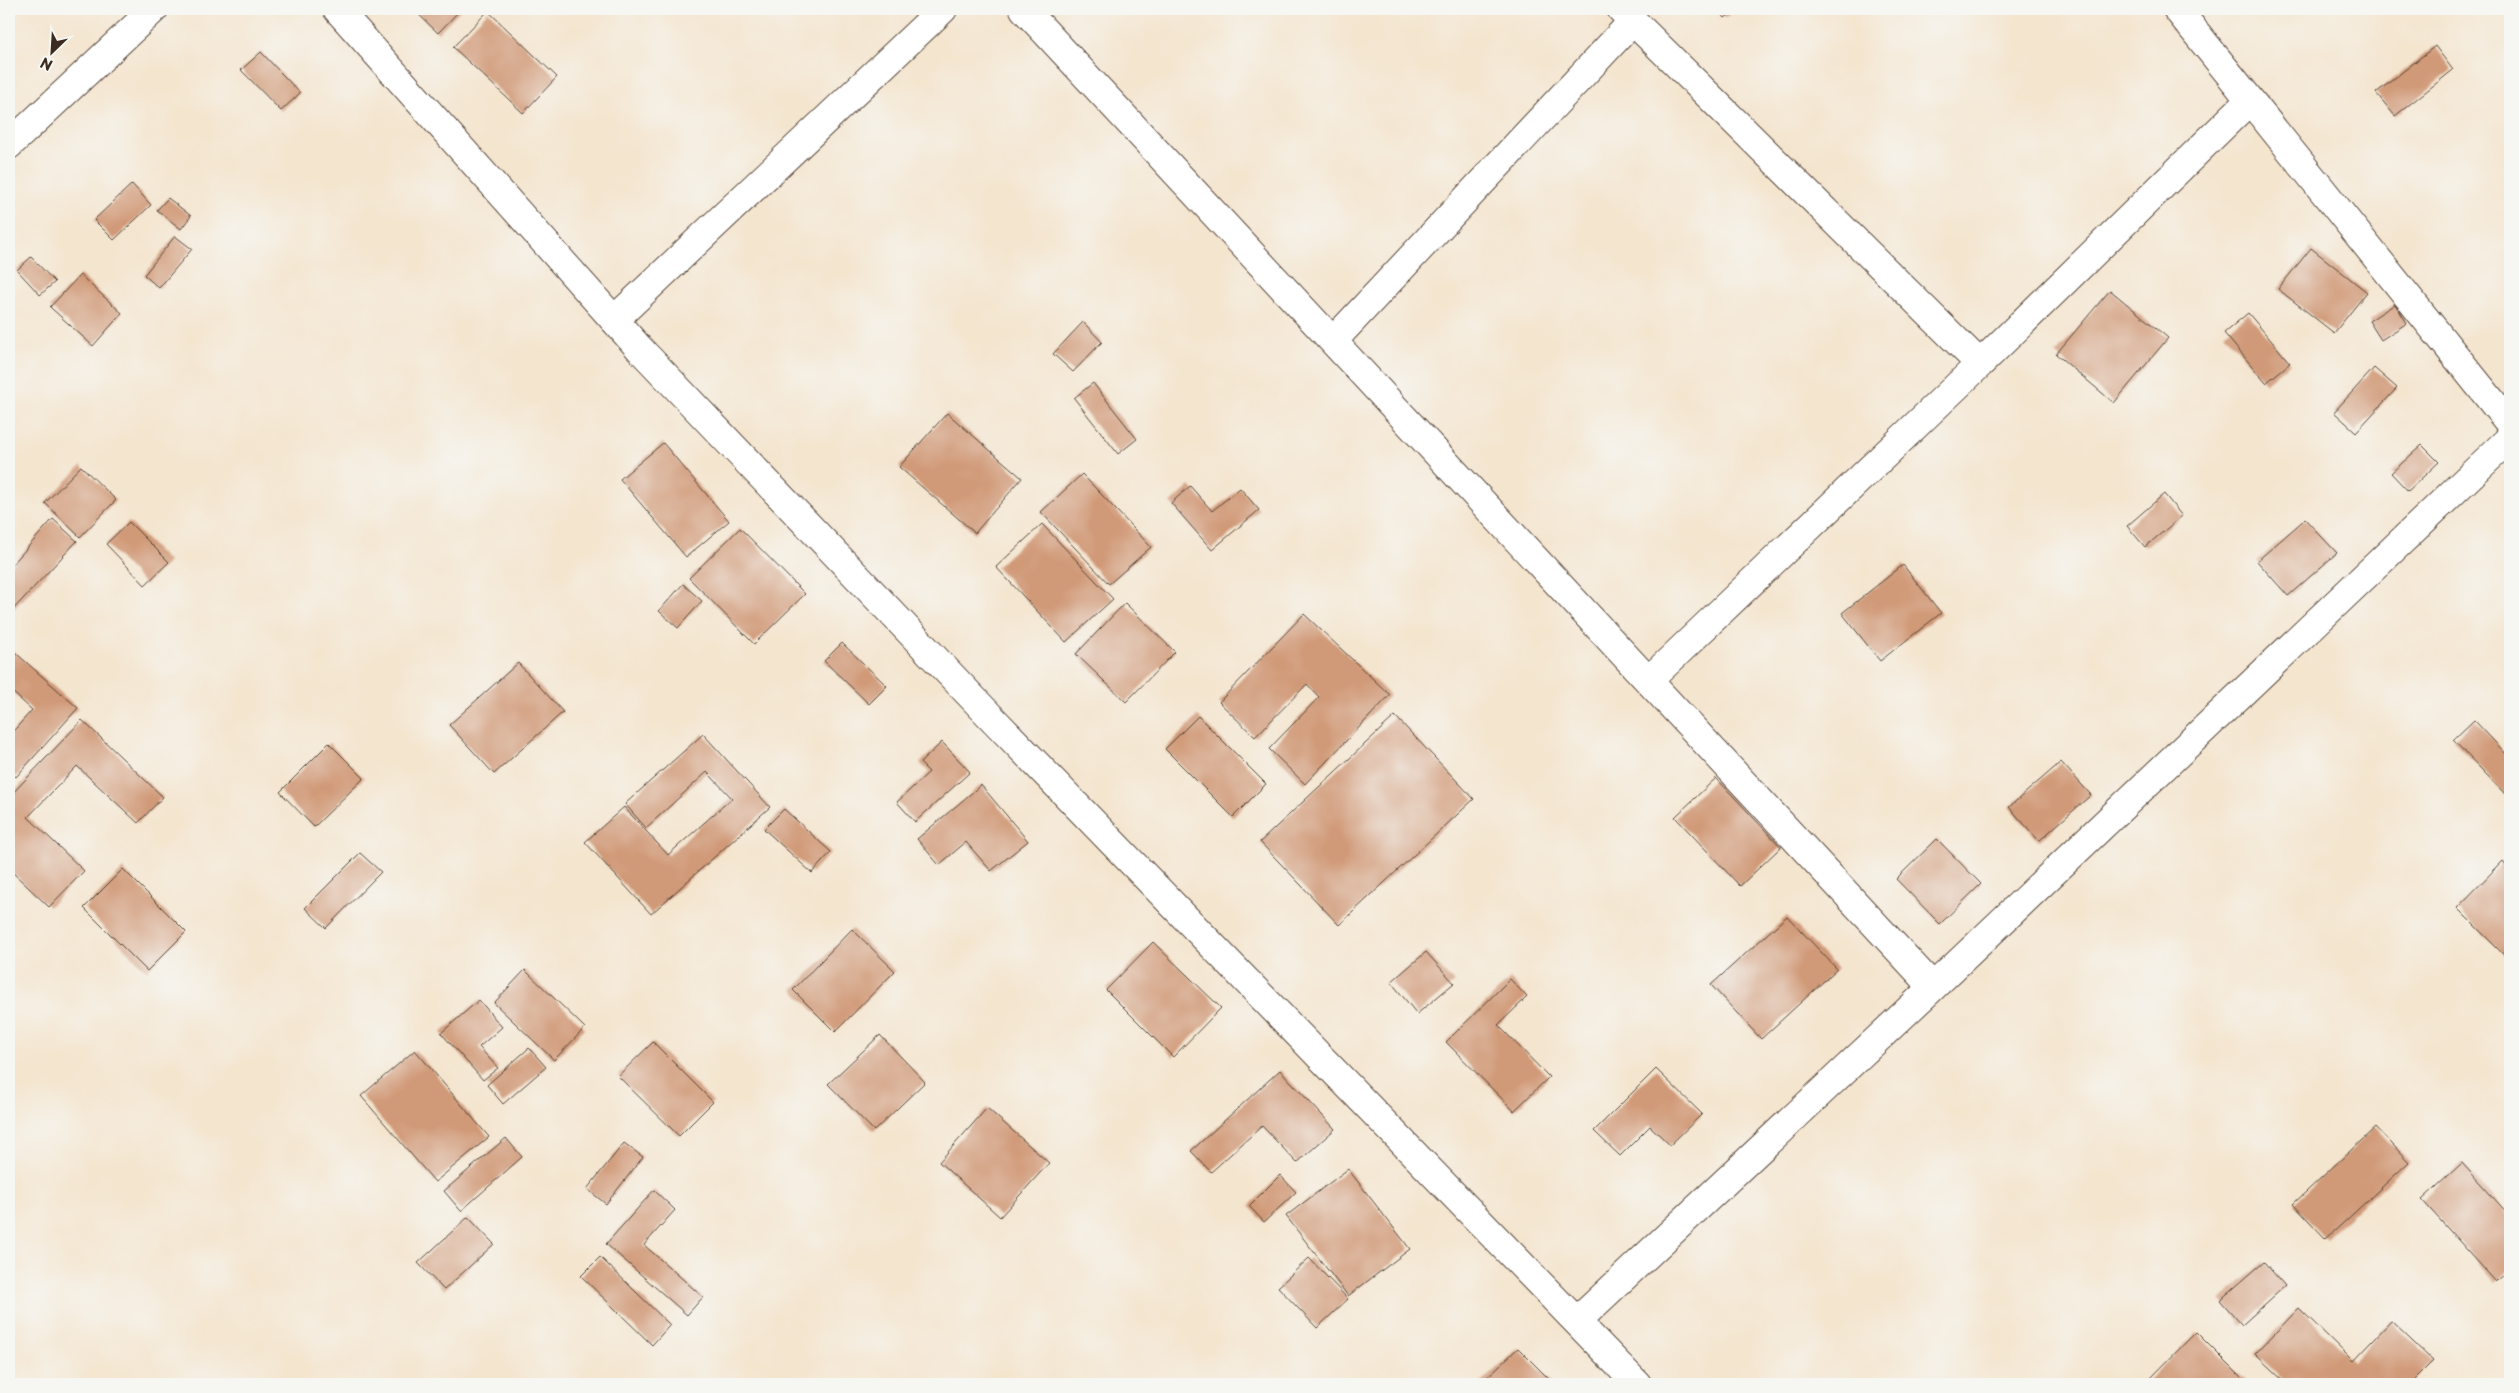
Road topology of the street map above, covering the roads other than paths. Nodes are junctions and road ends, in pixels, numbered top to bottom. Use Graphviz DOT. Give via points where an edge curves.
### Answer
graph roads {
  1 [pos="154,9"];
  2 [pos="337,9"];
  3 [pos="943,9"];
  4 [pos="1024,9"];
  5 [pos="2177,9"];
  6 [pos="1627,15"];
  7 [pos="2250,100"];
  8 [pos="9,145"];
  9 [pos="614,320"];
  10 [pos="1333,341"];
  11 [pos="1980,364"];
  12 [pos="2510,424"];
  13 [pos="2510,438"];
  14 [pos="1649,680"];
  15 [pos="1933,986"];
  16 [pos="1577,1321"];
  17 [pos="1637,1384"];
  1 -- 8 [label="street"];
  2 -- 9 [label="street"];
  3 -- 9 [label="street"];
  4 -- 10 [label="street"];
  5 -- 7 [label="street"];
  6 -- 10 [label="street"];
  6 -- 11 [label="street"];
  7 -- 11 [label="street"];
  7 -- 12 [label="street"];
  9 -- 16 [label="street" via="990,716"];
  10 -- 14 [label="street"];
  11 -- 14 [label="street"];
  13 -- 15 [label="street"];
  14 -- 15 [label="street"];
  15 -- 16 [label="street"];
  16 -- 17 [label="street"];
}
